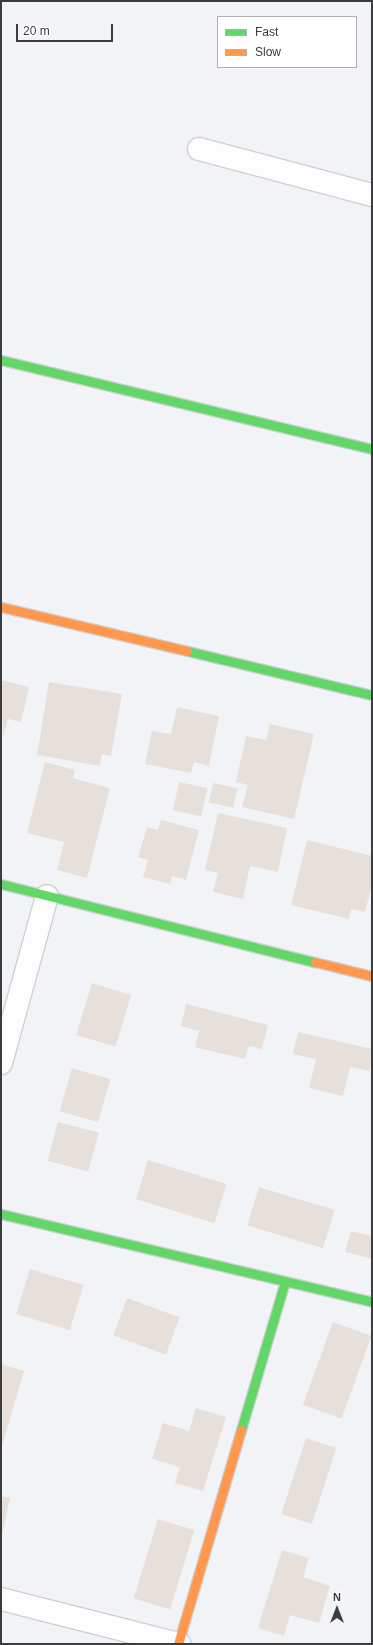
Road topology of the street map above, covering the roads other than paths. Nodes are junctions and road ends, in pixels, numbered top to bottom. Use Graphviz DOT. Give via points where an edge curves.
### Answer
graph roads {
  1 [pos="199,149"];
  2 [pos="372,195"];
  3 [pos="1,360"];
  4 [pos="372,449"];
  5 [pos="1,607"];
  6 [pos="372,695"];
  7 [pos="1,884"];
  8 [pos="47,896"];
  9 [pos="372,976"];
  10 [pos="1,1063"];
  11 [pos="1,1214"];
  12 [pos="285,1281"];
  13 [pos="372,1302"];
  14 [pos="1,1599"];
  15 [pos="179,1644"];
  1 -- 2 [label="street"];
  3 -- 4 [label="street"];
  5 -- 6 [label="street"];
  7 -- 8 [label="street"];
  8 -- 9 [label="street"];
  8 -- 10 [label="street"];
  11 -- 12 [label="street"];
  12 -- 13 [label="street"];
  12 -- 15 [label="street"];
  14 -- 15 [label="street"];
}
